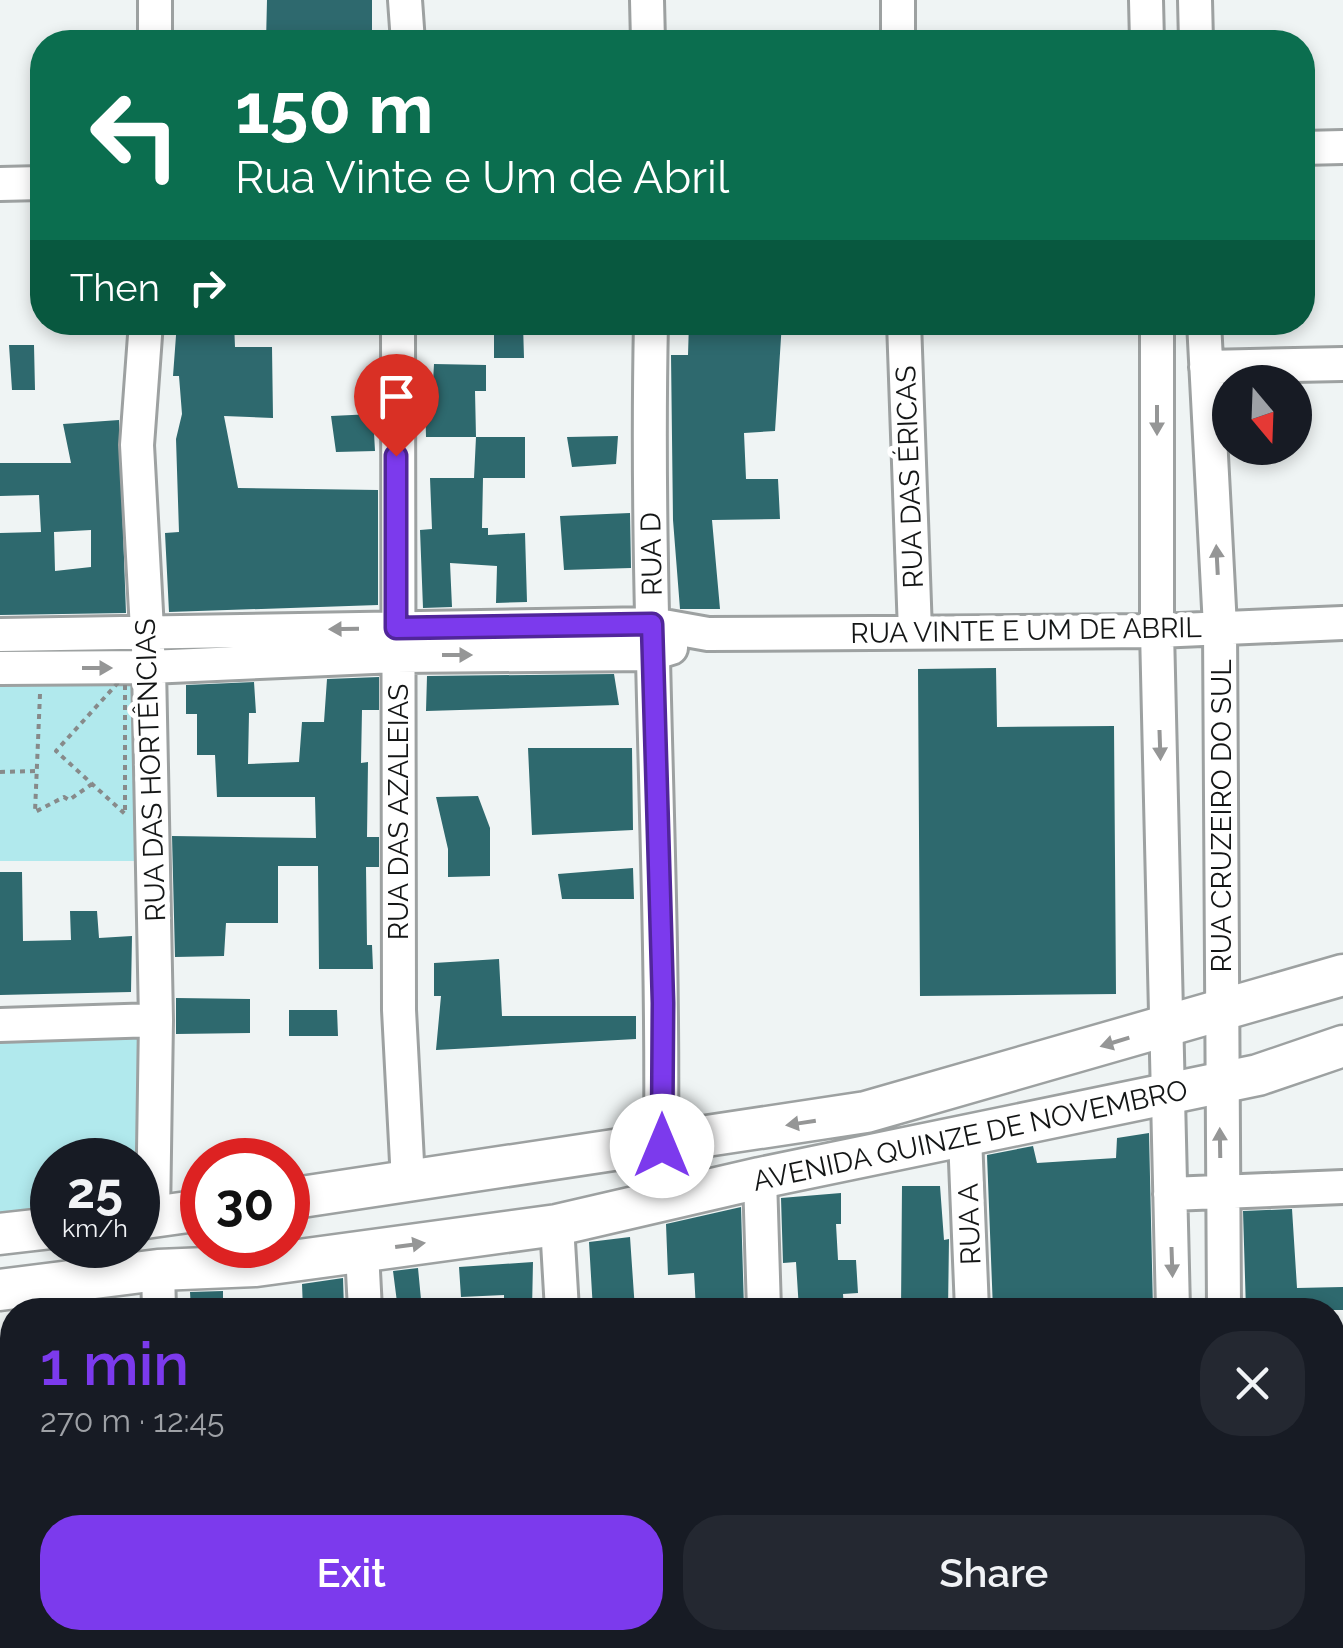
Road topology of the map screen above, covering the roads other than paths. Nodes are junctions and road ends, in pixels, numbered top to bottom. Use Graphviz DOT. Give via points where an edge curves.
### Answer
graph roads {
  1 [pos="155,0"];
  2 [pos="405,0"];
  3 [pos="647,0"];
  4 [pos="898,0"];
  5 [pos="1146,0"];
  6 [pos="1195,0"];
  7 [pos="155,30"];
  8 [pos="407,30"];
  9 [pos="648,30"];
  10 [pos="898,30"];
  11 [pos="1147,30"];
  12 [pos="1196,30"];
  13 [pos="1343,147"];
  14 [pos="1315,148"];
  15 [pos="30,183"];
  16 [pos="0,184"];
  17 [pos="145,335"];
  18 [pos="398,335"];
  19 [pos="651,335"];
  20 [pos="904,335"];
  21 [pos="1157,335"];
  22 [pos="1205,335"];
  23 [pos="1343,364"];
  24 [pos="1206,367"];
  25 [pos="1343,624"];
  26 [pos="1220,627"];
  27 [pos="1157,631"];
  28 [pos="146,632"];
  29 [pos="915,632"];
  30 [pos="0,635"];
  31 [pos="652,639"];
  32 [pos="396,642"];
  33 [pos="0,668"];
  34 [pos="149,668"];
  35 [pos="1343,975"];
  36 [pos="1222,1008"];
  37 [pos="156,1020"];
  38 [pos="0,1024"];
  39 [pos="1167,1026"];
  40 [pos="1343,1046"];
  41 [pos="1219,1084"];
  42 [pos="1167,1094"];
  43 [pos="926,1096"];
  44 [pos="149,1138"];
  45 [pos="954,1139"];
  46 [pos="662,1146"];
  47 [pos="760,1178"];
  48 [pos="408,1182"];
  49 [pos="1343,1186"];
  50 [pos="1222,1192"];
  51 [pos="1170,1194"];
  52 [pos="310,1195"];
  53 [pos="557,1225"];
  54 [pos="30,1231"];
  55 [pos="0,1234"];
  56 [pos="362,1252"];
  57 [pos="310,1253"];
  58 [pos="180,1267"];
  59 [pos="158,1270"];
  60 [pos="0,1290"];
  61 [pos="159,1298"];
  62 [pos="364,1298"];
  63 [pos="561,1298"];
  64 [pos="764,1298"];
  65 [pos="971,1298"];
  66 [pos="1174,1298"];
  67 [pos="1224,1298"];
  1 -- 7 [label="street"];
  2 -- 8 [label="street"];
  3 -- 9 [label="street"];
  4 -- 10 [label="street"];
  5 -- 11 [label="street"];
  6 -- 12 [label="street"];
  13 -- 14 [label="street"];
  15 -- 16 [label="street"];
  17 -- 28 [label="street, RUA DAS HORTÊNCIAS" via="138,445"];
  18 -- 32 [label="street, RUA DAS AZALEIAS"];
  19 -- 31 [label="street, RUA D"];
  20 -- 29 [label="street, RUA DAS ÉRICAS"];
  21 -- 27 [label="street, RUA CRUZEIRO DO SUL, one-way"];
  22 -- 24 [label="street, RUA CRUZEIRO DO SUL"];
  23 -- 24 [label="street"];
  26 -- 24 [label="street, RUA CRUZEIRO DO SUL, one-way"];
  25 -- 26 [label="street, RUA VINTE E UM DE ABRIL"];
  26 -- 27 [label="street, RUA VINTE E UM DE ABRIL"];
  26 -- 36 [label="street, RUA CRUZEIRO DO SUL"];
  27 -- 29 [label="street, RUA VINTE E UM DE ABRIL"];
  27 -- 39 [label="street, RUA CRUZEIRO DO SUL, one-way"];
  28 -- 30 [label="street, RUA VINTE E UM DE ABRIL"];
  32 -- 28 [label="street, RUA VINTE E UM DE ABRIL, one-way"];
  28 -- 34 [label="street, RUA DAS HORTÊNCIAS"];
  29 -- 31 [label="street, RUA VINTE E UM DE ABRIL"];
  31 -- 32 [label="street, RUA VINTE E UM DE ABRIL"];
  31 -- 46 [label="street, RUA D"];
  32 -- 34 [label="street, RUA VINTE E UM DE ABRIL"];
  32 -- 48 [label="street, RUA DAS AZALEIAS"];
  33 -- 34 [label="street, RUA VINTE E UM DE ABRIL, one-way"];
  34 -- 37 [label="street, RUA DAS HORTÊNCIAS"];
  35 -- 36 [label="main road, AVENIDA QUINZE DE NOVEMBRO"];
  36 -- 39 [label="main road, AVENIDA QUINZE DE NOVEMBRO"];
  36 -- 41 [label="street, RUA CRUZEIRO DO SUL"];
  37 -- 38 [label="street"];
  37 -- 44 [label="street, RUA DAS HORTÊNCIAS"];
  39 -- 42 [label="street, RUA CRUZEIRO DO SUL"];
  39 -- 43 [label="main road, AVENIDA QUINZE DE NOVEMBRO, one-way"];
  40 -- 41 [label="main road, AVENIDA QUINZE DE NOVEMBRO"];
  41 -- 42 [label="main road, AVENIDA QUINZE DE NOVEMBRO"];
  50 -- 41 [label="street, RUA CRUZEIRO DO SUL, one-way"];
  42 -- 45 [label="main road, AVENIDA QUINZE DE NOVEMBRO"];
  42 -- 51 [label="street, RUA CRUZEIRO DO SUL"];
  43 -- 45 [label="main road"];
  43 -- 46 [label="main road, AVENIDA QUINZE DE NOVEMBRO, one-way"];
  45 -- 47 [label="main road, AVENIDA QUINZE DE NOVEMBRO"];
  45 -- 65 [label="street, RUA A"];
  46 -- 48 [label="main road, AVENIDA QUINZE DE NOVEMBRO"];
  47 -- 53 [label="main road, AVENIDA QUINZE DE NOVEMBRO"];
  47 -- 64 [label="street"];
  48 -- 52 [label="main road, AVENIDA QUINZE DE NOVEMBRO"];
  49 -- 50 [label="street"];
  50 -- 51 [label="street"];
  50 -- 67 [label="street, RUA CRUZEIRO DO SUL"];
  51 -- 66 [label="street, RUA CRUZEIRO DO SUL, one-way"];
  56 -- 53 [label="main road, AVENIDA QUINZE DE NOVEMBRO, one-way"];
  53 -- 63 [label="street"];
  54 -- 55 [label="main road"];
  56 -- 57 [label="main road, AVENIDA QUINZE DE NOVEMBRO"];
  56 -- 62 [label="street"];
  58 -- 59 [label="main road, AVENIDA QUINZE DE NOVEMBRO"];
  59 -- 60 [label="main road, AVENIDA QUINZE DE NOVEMBRO"];
  59 -- 61 [label="street"];
}
